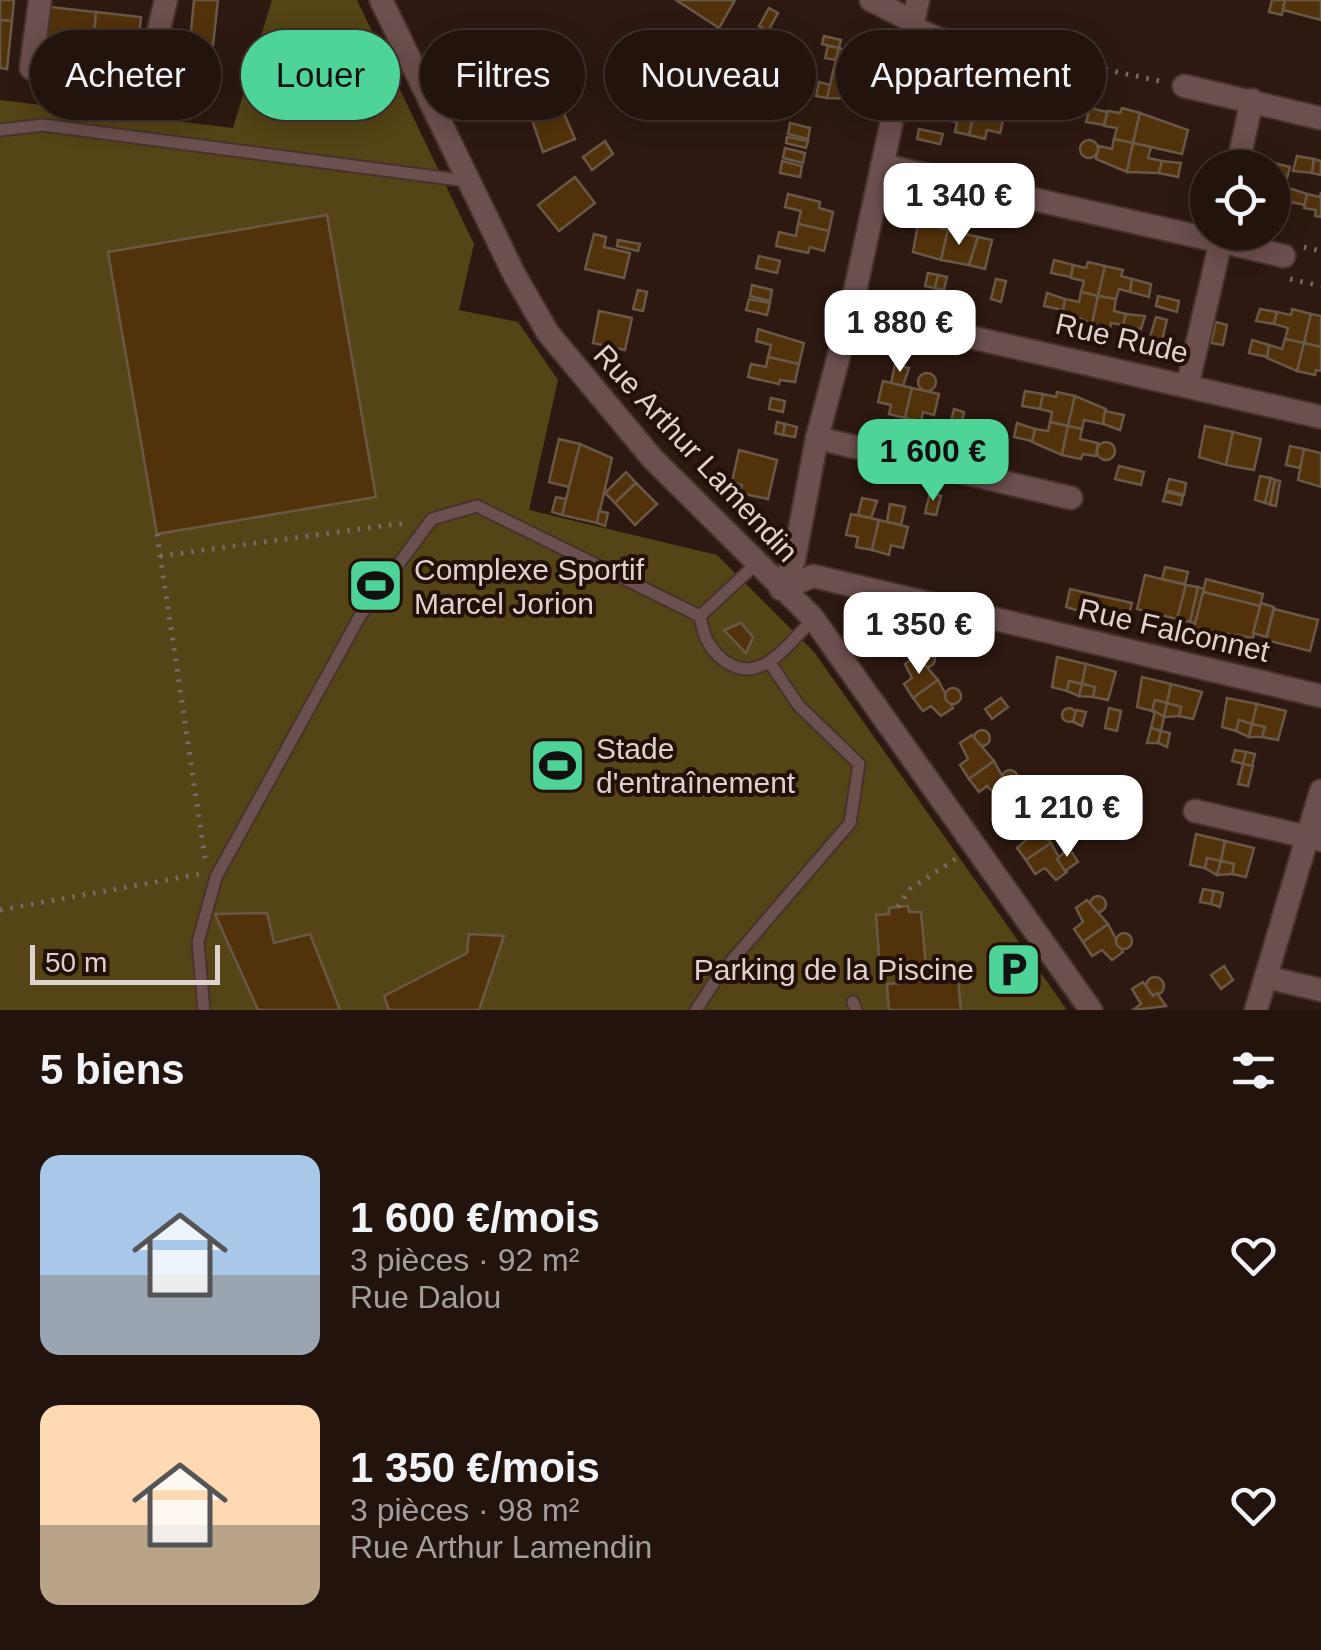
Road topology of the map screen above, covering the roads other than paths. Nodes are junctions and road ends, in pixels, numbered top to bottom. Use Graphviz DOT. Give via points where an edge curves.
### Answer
graph roads {
  1 [pos="40,0"];
  2 [pos="166,0"];
  3 [pos="382,0"];
  4 [pos="871,0"];
  5 [pos="915,11"];
  6 [pos="36,30"];
  7 [pos="159,30"];
  8 [pos="936,30"];
  9 [pos="1184,86"];
  10 [pos="1252,100"];
  11 [pos="1320,118"];
  12 [pos="0,130"];
  13 [pos="1241,150"];
  14 [pos="882,166"];
  15 [pos="470,181"];
  16 [pos="1190,230"];
  17 [pos="1219,250"];
  18 [pos="1264,250"];
  19 [pos="1284,256"];
  20 [pos="851,310"];
  21 [pos="1188,383"];
  22 [pos="1321,417"];
  23 [pos="817,438"];
  24 [pos="1071,498"];
  25 [pos="756,564"];
  26 [pos="781,590"];
  27 [pos="700,616"];
  28 [pos="813,618"];
  29 [pos="770,663"];
  30 [pos="1321,696"];
  31 [pos="1321,791"];
  32 [pos="1195,812"];
  33 [pos="1314,839"];
  34 [pos="1266,977"];
  35 [pos="1321,990"];
  36 [pos="204,1010"];
  37 [pos="696,1010"];
  38 [pos="1091,1010"];
  39 [pos="1256,1010"];
  1 -- 6 [label="street"];
  2 -- 7 [label="street"];
  3 -- 15 [label="street, Rue Arthur Lamendin"];
  4 -- 5 [label="street"];
  5 -- 8 [label="lane"];
  5 -- 14 [label="street"];
  9 -- 10 [label="street"];
  10 -- 11 [label="street"];
  10 -- 13 [label="street"];
  12 -- 15 [label="lane" via="42,126"];
  14 -- 16 [label="street"];
  14 -- 20 [label="street"];
  15 -- 25 [label="street, Rue Arthur Lamendin" via="548,334 652,458"];
  17 -- 21 [label="street"];
  18 -- 19 [label="street"];
  20 -- 21 [label="street, Rue Rude"];
  20 -- 23 [label="street"];
  21 -- 22 [label="street, Rue Rude"];
  23 -- 24 [label="street"];
  23 -- 26 [label="street" via="794,560"];
  25 -- 26 [label="street, Rue Arthur Lamendin"];
  25 -- 27 [label="lane"];
  26 -- 28 [label="street, Rue Arthur Lamendin"];
  26 -- 30 [label="street, Rue Falconnet" via="813,576"];
  27 -- 29 [label="lane" via="703,635 731,666 752,671"];
  27 -- 36 [label="lane" via="477,506 432,519 360,616 216,877 198,942"];
  28 -- 29 [label="lane"];
  28 -- 38 [label="street, Rue Arthur Lamendin"];
  29 -- 37 [label="lane" via="799,706 859,764 850,823"];
  31 -- 33 [label="street"];
  32 -- 33 [label="street"];
  33 -- 34 [label="street"];
  34 -- 35 [label="street"];
  34 -- 39 [label="street"];
}
